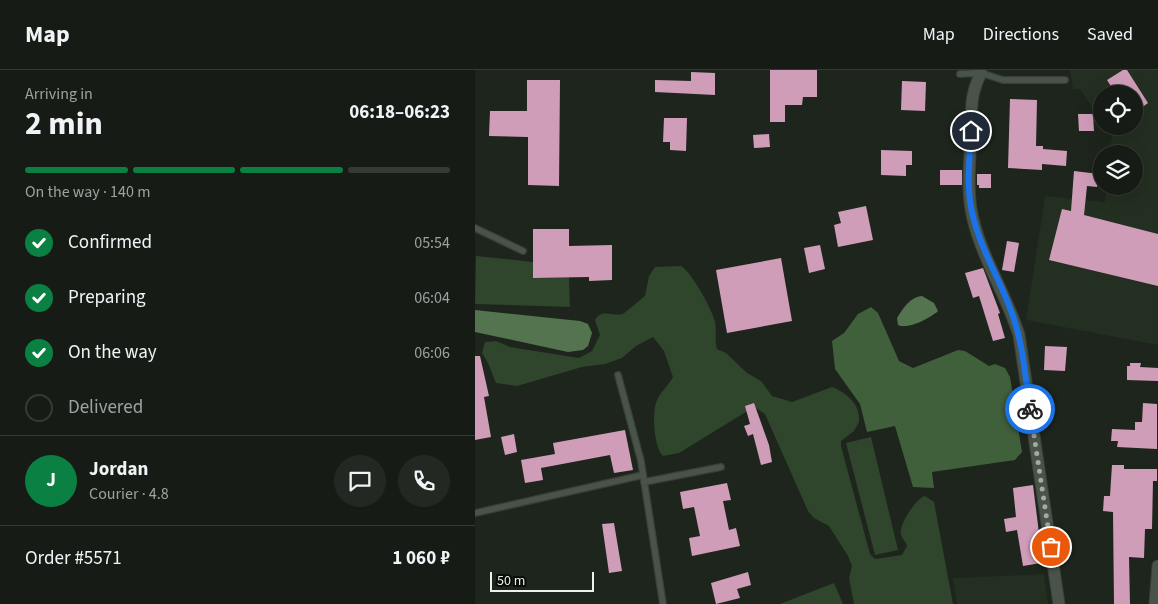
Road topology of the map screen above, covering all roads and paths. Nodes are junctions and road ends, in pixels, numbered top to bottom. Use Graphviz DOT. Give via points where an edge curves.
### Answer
graph roads {
  1 [pos="980,72"];
  2 [pos="960,74"];
  3 [pos="1065,80"];
  4 [pos="475,228"];
  5 [pos="523,251"];
  6 [pos="618,375"];
  7 [pos="721,467"];
  8 [pos="643,478"];
  9 [pos="475,513"];
  10 [pos="1158,566"];
  11 [pos="663,604"];
  12 [pos="1059,604"];
  13 [pos="1155,604"];
  1 -- 2 [label="lane"];
  1 -- 3 [label="lane" via="1003,80"];
  1 -- 12 [label="street" via="972,91 971,211 1019,335"];
  4 -- 5 [label="lane"];
  6 -- 8 [label="lane"];
  7 -- 8 [label="lane"];
  8 -- 9 [label="lane"];
  8 -- 11 [label="lane"];
  10 -- 13 [label="street"];
}
